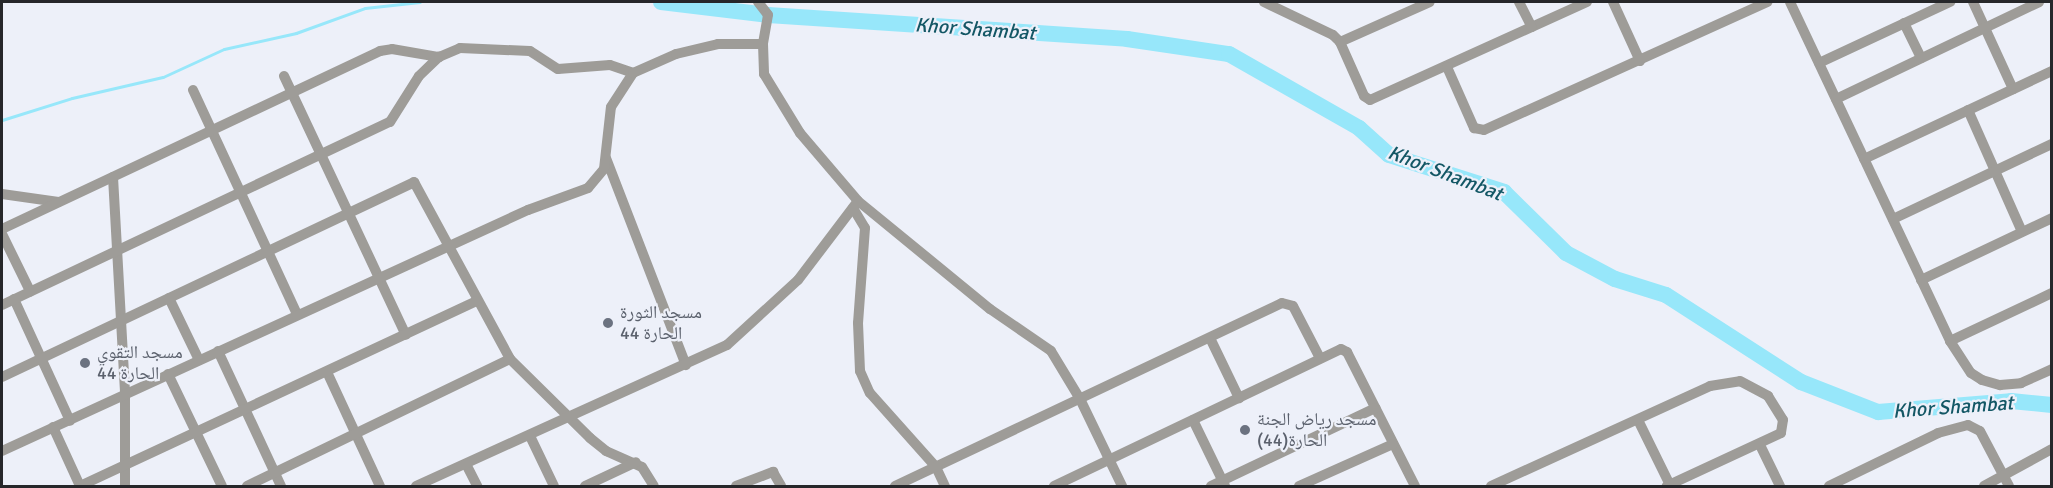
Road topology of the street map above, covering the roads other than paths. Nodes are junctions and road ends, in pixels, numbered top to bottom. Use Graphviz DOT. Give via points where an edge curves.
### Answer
graph roads {
  1 [pos="758,2"];
  2 [pos="1264,2"];
  3 [pos="1430,2"];
  4 [pos="1519,2"];
  5 [pos="1587,2"];
  6 [pos="1613,2"];
  7 [pos="1767,2"];
  8 [pos="1790,2"];
  9 [pos="1950,2"];
  10 [pos="1973,2"];
  11 [pos="2039,2"];
  12 [pos="1416,4"];
  13 [pos="1904,23"];
  14 [pos="1532,27"];
  15 [pos="1985,28"];
  16 [pos="1340,42"];
  17 [pos="763,44"];
  18 [pos="439,57"];
  19 [pos="1921,58"];
  20 [pos="1640,61"];
  21 [pos="1819,63"];
  22 [pos="1447,67"];
  23 [pos="2052,71"];
  24 [pos="633,73"];
  25 [pos="284,76"];
  26 [pos="2013,89"];
  27 [pos="193,90"];
  28 [pos="292,93"];
  29 [pos="1836,99"];
  30 [pos="1968,110"];
  31 [pos="212,130"];
  32 [pos="2052,144"];
  33 [pos="321,154"];
  34 [pos="606,158"];
  35 [pos="1864,159"];
  36 [pos="1995,171"];
  37 [pos="113,177"];
  38 [pos="240,192"];
  39 [pos="2,194"];
  40 [pos="58,202"];
  41 [pos="856,205"];
  42 [pos="349,212"];
  43 [pos="2052,218"];
  44 [pos="1893,219"];
  45 [pos="2,232"];
  46 [pos="2022,232"];
  47 [pos="447,246"];
  48 [pos="117,250"];
  49 [pos="268,251"];
  50 [pos="379,277"];
  51 [pos="1921,280"];
  52 [pos="30,291"];
  53 [pos="2052,293"];
  54 [pos="169,298"];
  55 [pos="14,299"];
  56 [pos="476,301"];
  57 [pos="2,305"];
  58 [pos="297,314"];
  59 [pos="121,321"];
  60 [pos="406,334"];
  61 [pos="1210,338"];
  62 [pos="1950,341"];
  63 [pos="218,351"];
  64 [pos="1320,358"];
  65 [pos="42,359"];
  66 [pos="510,359"];
  67 [pos="199,360"];
  68 [pos="686,365"];
  69 [pos="2052,369"];
  70 [pos="327,372"];
  71 [pos="168,374"];
  72 [pos="2,377"];
  73 [pos="125,394"];
  74 [pos="1239,398"];
  75 [pos="1080,399"];
  76 [pos="245,408"];
  77 [pos="1375,408"];
  78 [pos="567,418"];
  79 [pos="1194,420"];
  80 [pos="1638,420"];
  81 [pos="70,421"];
  82 [pos="53,427"];
  83 [pos="197,431"];
  84 [pos="356,434"];
  85 [pos="530,436"];
  86 [pos="1394,444"];
  87 [pos="1760,445"];
  88 [pos="2052,449"];
  89 [pos="2,451"];
  90 [pos="1110,460"];
  91 [pos="636,462"];
  92 [pos="466,464"];
  93 [pos="124,467"];
  94 [pos="936,467"];
  95 [pos="275,473"];
  96 [pos="2006,482"];
  97 [pos="1224,484"];
  98 [pos="125,486"];
  99 [pos="222,486"];
  100 [pos="247,486"];
  101 [pos="281,486"];
  102 [pos="380,486"];
  103 [pos="416,486"];
  104 [pos="477,486"];
  105 [pos="554,486"];
  106 [pos="585,486"];
  107 [pos="654,486"];
  108 [pos="736,486"];
  109 [pos="782,486"];
  110 [pos="895,486"];
  111 [pos="945,486"];
  112 [pos="1058,486"];
  113 [pos="1122,486"];
  114 [pos="1211,486"];
  115 [pos="1299,486"];
  116 [pos="1416,486"];
  117 [pos="1491,486"];
  118 [pos="1669,486"];
  119 [pos="1780,486"];
  120 [pos="1829,486"];
  121 [pos="1984,486"];
  1 -- 17 [label="street" via="768,15"];
  2 -- 16 [label="street" via="1326,30"];
  3 -- 12 [label="street"];
  4 -- 14 [label="street"];
  5 -- 14 [label="street"];
  6 -- 20 [label="street"];
  7 -- 20 [label="street"];
  8 -- 21 [label="street"];
  9 -- 13 [label="street"];
  10 -- 15 [label="street"];
  11 -- 15 [label="street"];
  12 -- 16 [label="street"];
  13 -- 19 [label="street"];
  13 -- 21 [label="street"];
  14 -- 22 [label="street"];
  15 -- 19 [label="street"];
  15 -- 26 [label="street"];
  16 -- 22 [label="street" via="1360,89 1370,100"];
  17 -- 24 [label="street" via="718,44 676,54"];
  17 -- 41 [label="street" via="764,74 770,89"];
  18 -- 24 [label="street" via="460,48 517,50 537,54 558,69 610,65"];
  18 -- 28 [label="street" via="392,49 380,51"];
  18 -- 33 [label="street" via="419,76 390,122"];
  19 -- 29 [label="street"];
  20 -- 22 [label="street" via="1479,131"];
  21 -- 29 [label="street"];
  23 -- 26 [label="street"];
  24 -- 34 [label="street" via="611,107"];
  25 -- 28 [label="street"];
  26 -- 30 [label="street"];
  27 -- 31 [label="street"];
  28 -- 31 [label="street"];
  28 -- 33 [label="street"];
  29 -- 35 [label="street"];
  30 -- 35 [label="street"];
  30 -- 36 [label="street"];
  31 -- 37 [label="street"];
  31 -- 38 [label="street"];
  32 -- 36 [label="street"];
  33 -- 38 [label="street"];
  33 -- 42 [label="street"];
  34 -- 47 [label="street" via="598,179 588,188"];
  34 -- 68 [label="street"];
  35 -- 44 [label="street"];
  36 -- 44 [label="street"];
  36 -- 46 [label="street"];
  37 -- 40 [label="street"];
  37 -- 48 [label="street"];
  38 -- 48 [label="street"];
  38 -- 49 [label="street"];
  39 -- 40 [label="street"];
  40 -- 45 [label="street"];
  41 -- 68 [label="street" via="774,305 727,345"];
  41 -- 75 [label="street" via="914,242 990,309 1042,342"];
  41 -- 94 [label="street" via="865,228 858,323 860,371 886,413"];
  42 -- 47 [label="street" via="414,182"];
  42 -- 49 [label="street"];
  42 -- 50 [label="street"];
  43 -- 46 [label="street"];
  44 -- 51 [label="street"];
  45 -- 52 [label="street"];
  46 -- 51 [label="street"];
  47 -- 50 [label="street"];
  47 -- 56 [label="street"];
  48 -- 52 [label="street"];
  48 -- 59 [label="street"];
  49 -- 54 [label="street"];
  49 -- 58 [label="street"];
  50 -- 58 [label="street"];
  50 -- 60 [label="street"];
  51 -- 62 [label="street"];
  52 -- 55 [label="street"];
  53 -- 62 [label="street"];
  54 -- 59 [label="street"];
  54 -- 67 [label="street"];
  55 -- 57 [label="street"];
  55 -- 65 [label="street"];
  56 -- 60 [label="street"];
  56 -- 66 [label="street"];
  58 -- 63 [label="street"];
  59 -- 65 [label="street"];
  59 -- 73 [label="street"];
  60 -- 70 [label="street"];
  61 -- 64 [label="street" via="1288,303"];
  61 -- 74 [label="street"];
  61 -- 75 [label="street"];
  62 -- 69 [label="street" via="1971,373 2000,385 2021,383"];
  63 -- 67 [label="street"];
  63 -- 76 [label="street"];
  64 -- 74 [label="street"];
  64 -- 77 [label="street" via="1345,350"];
  65 -- 72 [label="street"];
  65 -- 81 [label="street"];
  66 -- 78 [label="street"];
  66 -- 84 [label="street"];
  67 -- 71 [label="street"];
  68 -- 78 [label="street"];
  70 -- 76 [label="street"];
  70 -- 84 [label="street"];
  71 -- 73 [label="street"];
  71 -- 83 [label="street"];
  73 -- 81 [label="street"];
  73 -- 93 [label="street"];
  74 -- 79 [label="street"];
  75 -- 90 [label="street"];
  75 -- 94 [label="street"];
  76 -- 83 [label="street"];
  76 -- 95 [label="street"];
  77 -- 86 [label="street"];
  77 -- 97 [label="street"];
  78 -- 85 [label="street"];
  78 -- 91 [label="street" via="606,451"];
  79 -- 90 [label="street"];
  79 -- 97 [label="street"];
  80 -- 87 [label="street" via="1710,386 1740,381 1768,396 1785,424 1782,433"];
  80 -- 117 [label="street"];
  80 -- 118 [label="street"];
  81 -- 82 [label="street"];
  82 -- 89 [label="street"];
  82 -- 93 [label="street" via="80,486"];
  83 -- 93 [label="street"];
  83 -- 99 [label="street"];
  84 -- 95 [label="street"];
  84 -- 102 [label="street"];
  85 -- 92 [label="street"];
  85 -- 105 [label="street"];
  86 -- 115 [label="street"];
  86 -- 116 [label="street"];
  87 -- 118 [label="street"];
  87 -- 119 [label="street"];
  88 -- 96 [label="street"];
  90 -- 112 [label="street"];
  90 -- 113 [label="street"];
  91 -- 106 [label="street"];
  91 -- 107 [label="street"];
  92 -- 103 [label="street"];
  92 -- 104 [label="street"];
  93 -- 98 [label="street"];
  94 -- 110 [label="street"];
  94 -- 111 [label="street"];
  95 -- 100 [label="street"];
  95 -- 101 [label="street"];
  96 -- 120 [label="street" via="1980,431 1968,425 1938,432"];
  96 -- 121 [label="street"];
  97 -- 114 [label="street"];
  108 -- 109 [label="street" via="772,472"];
}
